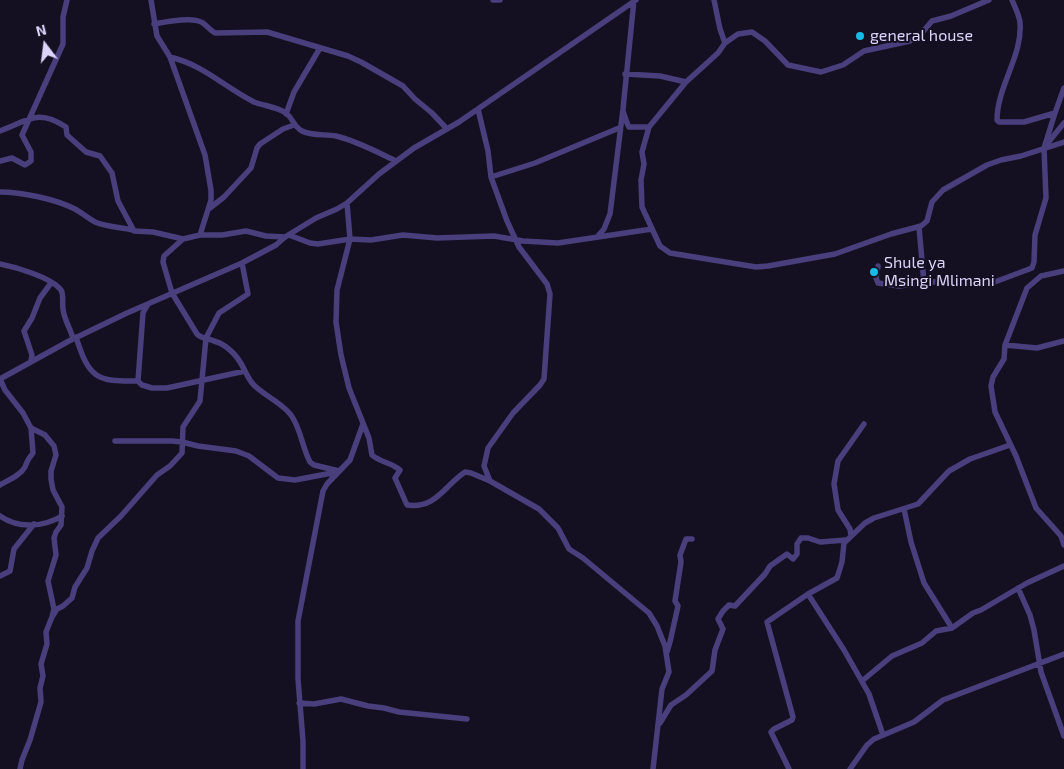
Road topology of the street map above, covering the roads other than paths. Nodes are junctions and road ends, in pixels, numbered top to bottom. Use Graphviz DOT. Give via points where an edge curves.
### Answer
graph roads {
  1 [pos="67,0"];
  2 [pos="151,0"];
  3 [pos="493,0"];
  4 [pos="500,0"];
  5 [pos="634,0"];
  6 [pos="714,0"];
  7 [pos="1012,0"];
  8 [pos="985,1"];
  9 [pos="154,24"];
  10 [pos="725,43"];
  11 [pos="320,48"];
  12 [pos="170,57"];
  13 [pos="626,74"];
  14 [pos="686,82"];
  15 [pos="1064,88"];
  16 [pos="478,109"];
  17 [pos="623,109"];
  18 [pos="1055,113"];
  19 [pos="286,114"];
  20 [pos="31,118"];
  21 [pos="1064,123"];
  22 [pos="294,125"];
  23 [pos="649,127"];
  24 [pos="620,128"];
  25 [pos="447,129"];
  26 [pos="0,131"];
  27 [pos="1064,142"];
  28 [pos="1044,148"];
  29 [pos="0,161"];
  30 [pos="396,161"];
  31 [pos="491,178"];
  32 [pos="0,192"];
  33 [pos="347,203"];
  34 [pos="209,209"];
  35 [pos="918,227"];
  36 [pos="652,229"];
  37 [pos="133,230"];
  38 [pos="200,235"];
  39 [pos="287,236"];
  40 [pos="597,237"];
  41 [pos="183,239"];
  42 [pos="350,239"];
  43 [pos="515,239"];
  44 [pos="242,263"];
  45 [pos="0,264"];
  46 [pos="878,266"];
  47 [pos="1064,270"];
  48 [pos="51,283"];
  49 [pos="924,283"];
  50 [pos="172,293"];
  51 [pos="148,304"];
  52 [pos="74,338"];
  53 [pos="206,338"];
  54 [pos="1064,341"];
  55 [pos="1005,345"];
  56 [pos="31,361"];
  57 [pos="246,371"];
  58 [pos="0,379"];
  59 [pos="202,380"];
  60 [pos="138,382"];
  61 [pos="363,424"];
  62 [pos="864,424"];
  63 [pos="31,428"];
  64 [pos="115,441"];
  65 [pos="182,442"];
  66 [pos="1010,445"];
  67 [pos="339,471"];
  68 [pos="490,481"];
  69 [pos="0,485"];
  70 [pos="904,509"];
  71 [pos="0,516"];
  72 [pos="62,516"];
  73 [pos="34,524"];
  74 [pos="1062,536"];
  75 [pos="848,538"];
  76 [pos="692,539"];
  77 [pos="1064,545"];
  78 [pos="1064,566"];
  79 [pos="0,576"];
  80 [pos="1018,588"];
  81 [pos="808,594"];
  82 [pos="52,617"];
  83 [pos="952,628"];
  84 [pos="666,654"];
  85 [pos="1064,654"];
  86 [pos="1039,665"];
  87 [pos="862,681"];
  88 [pos="299,703"];
  89 [pos="467,719"];
  90 [pos="658,727"];
  91 [pos="883,735"];
  92 [pos="1064,736"];
  93 [pos="20,769"];
  94 [pos="303,769"];
  95 [pos="653,769"];
  96 [pos="788,769"];
  97 [pos="850,769"];
  1 -- 20 [label="street" via="63,44"];
  2 -- 9 [label="street"];
  3 -- 4 [label="street"];
  5 -- 13 [label="street"];
  5 -- 16 [label="street"];
  6 -- 10 [label="street"];
  7 -- 18 [label="street" via="1020,20 1018,47 1005,80 997,120 1024,122"];
  8 -- 10 [label="street" via="932,21 922,34 910,41 864,51 843,65 821,72 788,65 752,32 738,34"];
  9 -- 11 [label="street" via="196,20 215,33 267,32"];
  9 -- 12 [label="street" via="157,36"];
  10 -- 14 [label="street"];
  11 -- 19 [label="street" via="294,92"];
  11 -- 25 [label="street" via="361,62 403,86"];
  12 -- 19 [label="street" via="200,67 243,96"];
  12 -- 34 [label="street" via="205,155 211,190"];
  13 -- 14 [label="street" via="660,76"];
  13 -- 17 [label="street"];
  14 -- 23 [label="street"];
  15 -- 18 [label="street"];
  16 -- 25 [label="street"];
  16 -- 31 [label="street"];
  17 -- 23 [label="street" via="629,127"];
  17 -- 24 [label="street"];
  18 -- 28 [label="street"];
  19 -- 22 [label="street"];
  20 -- 26 [label="street"];
  20 -- 29 [label="street" via="22,135 31,152 29,164 24,165 12,158"];
  20 -- 37 [label="street" via="42,116 58,122 86,152 100,156 112,174 118,201"];
  21 -- 28 [label="street"];
  22 -- 30 [label="street" via="306,133 348,140"];
  22 -- 34 [label="street" via="260,144 251,168"];
  23 -- 36 [label="street" via="642,152 641,180 642,207"];
  24 -- 31 [label="street"];
  24 -- 40 [label="street" via="610,214"];
  25 -- 30 [label="street"];
  27 -- 28 [label="street"];
  28 -- 35 [label="street" via="1000,160 943,190 932,202 927,221"];
  28 -- 49 [label="street" via="1046,198 1035,235 1032,268 992,283"];
  30 -- 33 [label="street"];
  31 -- 43 [label="street"];
  32 -- 37 [label="street" via="22,193 61,204 101,224"];
  33 -- 39 [label="street"];
  33 -- 42 [label="street"];
  34 -- 38 [label="street"];
  35 -- 36 [label="street" via="835,254 768,266 670,253 662,248"];
  35 -- 49 [label="street"];
  36 -- 40 [label="street"];
  37 -- 41 [label="street"];
  38 -- 39 [label="street" via="246,231 266,236"];
  38 -- 41 [label="street"];
  39 -- 42 [label="street" via="318,244"];
  39 -- 44 [label="street"];
  40 -- 43 [label="street" via="558,243"];
  41 -- 50 [label="street" via="163,260"];
  42 -- 43 [label="street" via="371,240 403,235"];
  42 -- 61 [label="street" via="337,290 336,322 349,388"];
  43 -- 68 [label="street" via="549,289 544,378 488,448 484,466"];
  44 -- 50 [label="street"];
  44 -- 53 [label="street" via="248,294 220,313"];
  45 -- 48 [label="street" via="16,267"];
  46 -- 49 [label="street" via="876,280 880,284"];
  47 -- 55 [label="street" via="1040,276 1029,286"];
  48 -- 52 [label="street" via="62,292 64,316"];
  48 -- 56 [label="street" via="24,331"];
  50 -- 51 [label="street"];
  50 -- 53 [label="street" via="196,334"];
  51 -- 52 [label="street"];
  51 -- 60 [label="street" via="143,313"];
  52 -- 56 [label="street"];
  52 -- 60 [label="street" via="96,377 112,382"];
  53 -- 57 [label="street" via="229,349 240,359"];
  53 -- 59 [label="street"];
  54 -- 55 [label="street" via="1037,348"];
  55 -- 66 [label="street" via="1004,359 991,386 995,412"];
  56 -- 58 [label="street"];
  57 -- 59 [label="street"];
  57 -- 67 [label="street" via="255,386 276,400 297,424 310,462"];
  58 -- 63 [label="street"];
  59 -- 60 [label="street" via="158,388"];
  59 -- 65 [label="street" via="200,401 183,427"];
  61 -- 67 [label="street" via="350,460"];
  61 -- 68 [label="street" via="374,457 400,470 394,478 408,504 419,506 431,502 465,472"];
  62 -- 75 [label="street" via="838,461 834,484 838,510 850,529"];
  63 -- 69 [label="street" via="33,453 19,474"];
  63 -- 72 [label="street" via="45,436 56,451 51,479 62,507"];
  64 -- 65 [label="street"];
  65 -- 67 [label="street" via="239,452 278,478 295,480"];
  65 -- 82 [label="street" via="182,453 177,459 157,475 98,538 72,598 56,609"];
  66 -- 70 [label="street" via="970,458 949,470 922,501"];
  66 -- 74 [label="street" via="1037,510"];
  67 -- 88 [label="street" via="327,484 320,501 301,598"];
  68 -- 84 [label="street" via="542,511 558,528 569,549 647,610 657,626"];
  70 -- 75 [label="street" via="870,520"];
  70 -- 83 [label="street" via="924,583"];
  71 -- 73 [label="street" via="9,521"];
  72 -- 73 [label="street" via="49,523"];
  72 -- 82 [label="street" via="55,534 56,555 48,581 54,609"];
  73 -- 79 [label="street" via="14,549 10,571"];
  74 -- 77 [label="street"];
  75 -- 81 [label="street" via="843,546 837,578"];
  75 -- 90 [label="street" via="820,542 801,538 797,554 792,559 787,554 775,561 735,606 726,607 718,619 723,627 712,671 671,705"];
  76 -- 84 [label="street" via="686,539 680,556 675,601 678,606"];
  78 -- 80 [label="street"];
  80 -- 83 [label="street"];
  80 -- 86 [label="street" via="1030,615"];
  81 -- 87 [label="street"];
  81 -- 96 [label="street" via="769,619 766,625 793,717 771,732"];
  82 -- 93 [label="street" via="41,664 40,702"];
  83 -- 87 [label="street" via="936,631 924,642 892,656"];
  84 -- 90 [label="street" via="669,672 662,689"];
  85 -- 86 [label="street"];
  86 -- 91 [label="street" via="943,700 914,722"];
  86 -- 92 [label="street"];
  87 -- 91 [label="street" via="874,704"];
  88 -- 89 [label="street" via="341,699 400,712"];
  88 -- 94 [label="street"];
  90 -- 95 [label="street"];
  91 -- 97 [label="street" via="868,745"];
}
